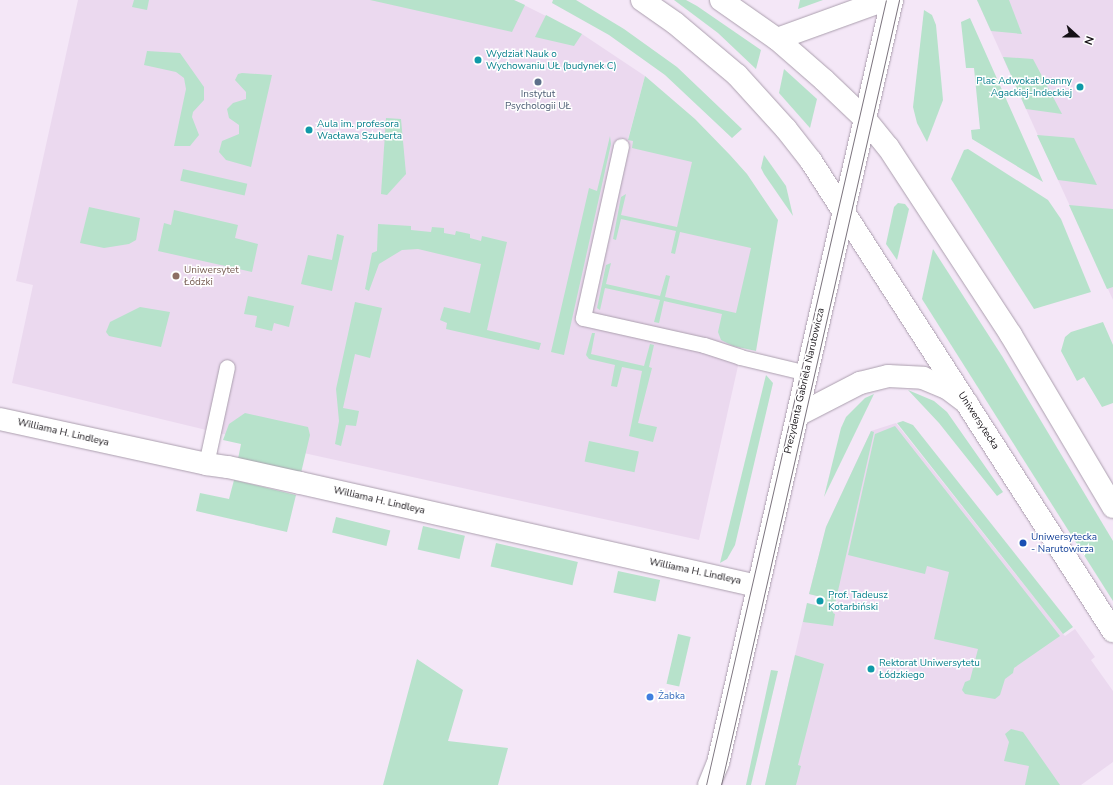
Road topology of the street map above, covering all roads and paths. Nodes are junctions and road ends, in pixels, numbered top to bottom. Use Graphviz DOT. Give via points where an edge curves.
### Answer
graph roads {
  1 [pos="642,0"];
  2 [pos="721,0"];
  3 [pos="885,0"];
  4 [pos="892,0"];
  5 [pos="776,39"];
  6 [pos="865,120"];
  7 [pos="621,146"];
  8 [pos="843,212"];
  9 [pos="227,367"];
  10 [pos="807,372"];
  11 [pos="968,404"];
  12 [pos="798,415"];
  13 [pos="0,419"];
  14 [pos="206,464"];
  15 [pos="1113,506"];
  16 [pos="758,586"];
  17 [pos="1113,631"];
  18 [pos="718,763"];
  19 [pos="709,785"];
  20 [pos="714,785"];
  21 [pos="718,785"];
  1 -- 8 [label="street, Uniwersytecka" via="704,46 763,102 811,161"];
  2 -- 5 [label="street"];
  3 -- 5 [label="street"];
  4 -- 6 [label="street, Prezydenta Gabriela Narutowicza"];
  5 -- 6 [label="street"];
  6 -- 8 [label="street, Prezydenta Gabriela Narutowicza"];
  6 -- 15 [label="street" via="909,176 1011,335"];
  7 -- 10 [label="lane" via="583,318 704,345 740,357"];
  8 -- 10 [label="street, Prezydenta Gabriela Narutowicza"];
  8 -- 11 [label="street, Uniwersytecka"];
  9 -- 14 [label="lane"];
  10 -- 12 [label="street, Prezydenta Gabriela Narutowicza"];
  11 -- 12 [label="street" via="936,383 923,378 896,375 860,383"];
  11 -- 17 [label="street, Uniwersytecka"];
  12 -- 16 [label="street, Prezydenta Gabriela Narutowicza"];
  13 -- 14 [label="street, Williama H. Lindleya"];
  14 -- 16 [label="street, Williama H. Lindleya"];
  16 -- 18 [label="street, Prezydenta Gabriela Narutowicza"];
  18 -- 19 [label="street, Prezydenta Gabriela Narutowicza"];
  18 -- 20 [label="lane"];
  18 -- 21 [label="street, Prezydenta Gabriela Narutowicza"];
}
